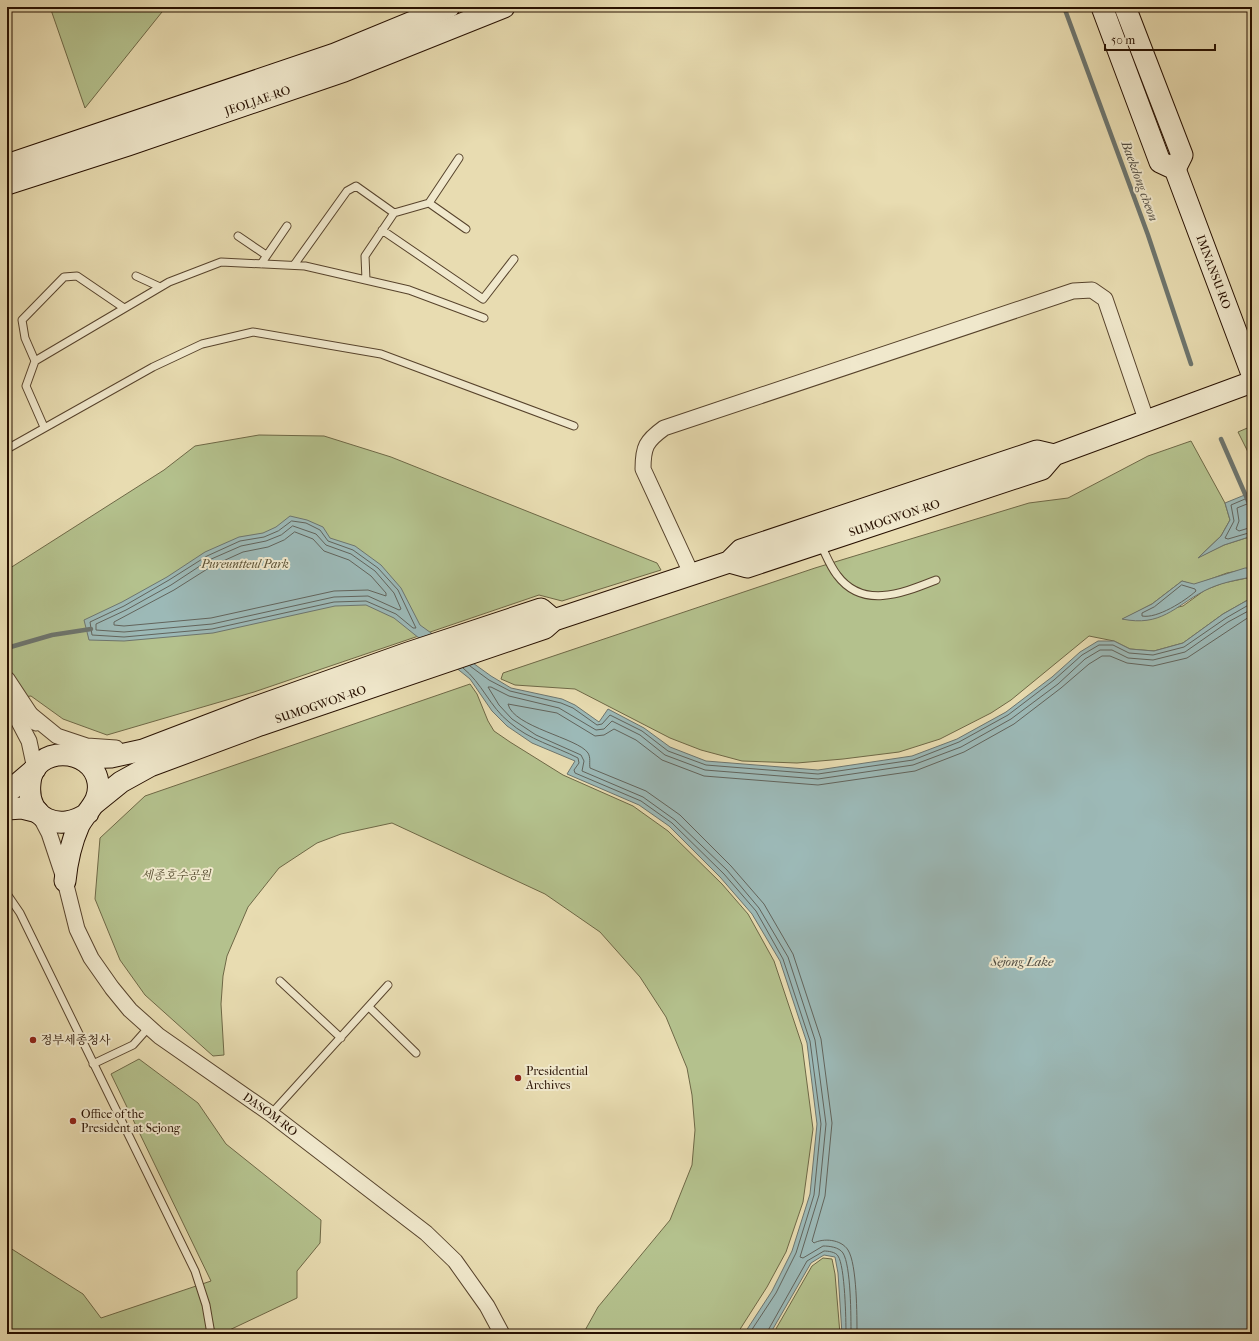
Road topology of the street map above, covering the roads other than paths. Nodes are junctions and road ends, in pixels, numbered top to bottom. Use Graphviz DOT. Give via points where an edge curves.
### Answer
graph roads {
  1 [pos="449,7"];
  2 [pos="504,7"];
  3 [pos="1102,7"];
  4 [pos="1125,7"];
  5 [pos="459,158"];
  6 [pos="7,166"];
  7 [pos="1175,169"];
  8 [pos="7,184"];
  9 [pos="429,203"];
  10 [pos="394,213"];
  11 [pos="287,226"];
  12 [pos="466,229"];
  13 [pos="382,230"];
  14 [pos="238,236"];
  15 [pos="266,255"];
  16 [pos="514,259"];
  17 [pos="261,264"];
  18 [pos="294,265"];
  19 [pos="136,276"];
  20 [pos="366,280"];
  21 [pos="160,287"];
  22 [pos="124,308"];
  23 [pos="484,318"];
  24 [pos="35,361"];
  25 [pos="1252,374"];
  26 [pos="1252,382"];
  27 [pos="1147,422"];
  28 [pos="574,426"];
  29 [pos="44,427"];
  30 [pos="7,449"];
  31 [pos="1054,455"];
  32 [pos="820,543"];
  33 [pos="730,562"];
  34 [pos="692,575"];
  35 [pos="936,580"];
  36 [pos="8,679"];
  37 [pos="7,699"];
  38 [pos="30,714"];
  39 [pos="73,756"];
  40 [pos="147,758"];
  41 [pos="35,769"];
  42 [pos="7,793"];
  43 [pos="92,808"];
  44 [pos="7,809"];
  45 [pos="38,812"];
  46 [pos="65,881"];
  47 [pos="7,894"];
  48 [pos="280,981"];
  49 [pos="388,986"];
  50 [pos="369,1007"];
  51 [pos="149,1027"];
  52 [pos="341,1038"];
  53 [pos="416,1053"];
  54 [pos="93,1064"];
  55 [pos="271,1114"];
  56 [pos="211,1334"];
  57 [pos="502,1334"];
  1 -- 6 [label="street, JEOLJAE-RO" via="335,54"];
  2 -- 8 [label="street, JEOLJAE-RO" via="344,71"];
  3 -- 7 [label="street" via="1160,162"];
  4 -- 7 [label="street" via="1182,155"];
  5 -- 9 [label="lane"];
  7 -- 25 [label="street, IMNANSU-RO"];
  9 -- 10 [label="lane"];
  9 -- 12 [label="lane"];
  10 -- 13 [label="lane"];
  10 -- 18 [label="lane" via="356,186 348,191"];
  11 -- 15 [label="lane"];
  13 -- 16 [label="lane" via="483,300"];
  13 -- 20 [label="lane" via="365,256"];
  14 -- 15 [label="lane"];
  15 -- 17 [label="lane"];
  17 -- 18 [label="lane"];
  17 -- 21 [label="lane" via="221,262"];
  18 -- 20 [label="lane"];
  19 -- 21 [label="lane"];
  20 -- 23 [label="lane" via="408,290"];
  21 -- 22 [label="lane"];
  22 -- 24 [label="lane"];
  22 -- 24 [label="lane" via="77,276 64,277 22,320 25,338"];
  24 -- 29 [label="lane" via="26,386"];
  26 -- 27 [label="street, SUMOGWON-RO"];
  27 -- 31 [label="street, SUMOGWON-RO"];
  27 -- 34 [label="street" via="1105,299 1092,290 1073,291 664,428 649,438 643,453 643,469"];
  28 -- 29 [label="lane" via="382,354 253,332 202,344 153,367"];
  29 -- 30 [label="lane"];
  31 -- 32 [label="street, SUMOGWON-RO" via="1042,469"];
  31 -- 33 [label="street, SUMOGWON-RO" via="1037,451 742,550"];
  32 -- 33 [label="street, SUMOGWON-RO" via="747,567"];
  32 -- 35 [label="lane" via="836,574 862,593 878,597 896,595"];
  33 -- 34 [label="street, SUMOGWON-RO"];
  34 -- 40 [label="street, SUMOGWON-RO" via="554,620 541,609 487,637 252,708"];
  36 -- 38 [label="street, DASOM-RO"];
  37 -- 41 [label="street, DASOM-RO" via="29,741"];
  38 -- 39 [label="street, DASOM-RO" via="50,742"];
  38 -- 40 [label="street, SUMOGWON-RO" via="57,736 87,746"];
  39 -- 40 [label="street, SUMOGWON-RO"];
  39 -- 41 [label="street" via="54,755 43,760"];
  39 -- 43 [label="street, DASOM-RO" via="87,762 94,771 98,793"];
  40 -- 43 [label="street, SUMOGWON-RO"];
  40 -- 46 [label="street" via="92,818"];
  41 -- 42 [label="street"];
  41 -- 45 [label="street, DASOM-RO" via="29,791"];
  43 -- 45 [label="street" via="79,819 69,823 58,823"];
  43 -- 46 [label="street, DASOM-RO" via="80,824 72,844"];
  44 -- 45 [label="street" via="22,808"];
  45 -- 46 [label="street, DASOM-RO" via="49,833"];
  46 -- 51 [label="street, DASOM-RO" via="77,929 91,958 117,994"];
  47 -- 54 [label="lane" via="20,913"];
  48 -- 52 [label="lane"];
  49 -- 50 [label="lane"];
  50 -- 52 [label="lane"];
  50 -- 53 [label="lane"];
  51 -- 54 [label="lane" via="132,1044"];
  51 -- 55 [label="street, DASOM-RO"];
  52 -- 55 [label="lane"];
  54 -- 56 [label="lane" via="195,1271 206,1306"];
  55 -- 57 [label="street, DASOM-RO" via="426,1233 455,1261 487,1306"];
}
